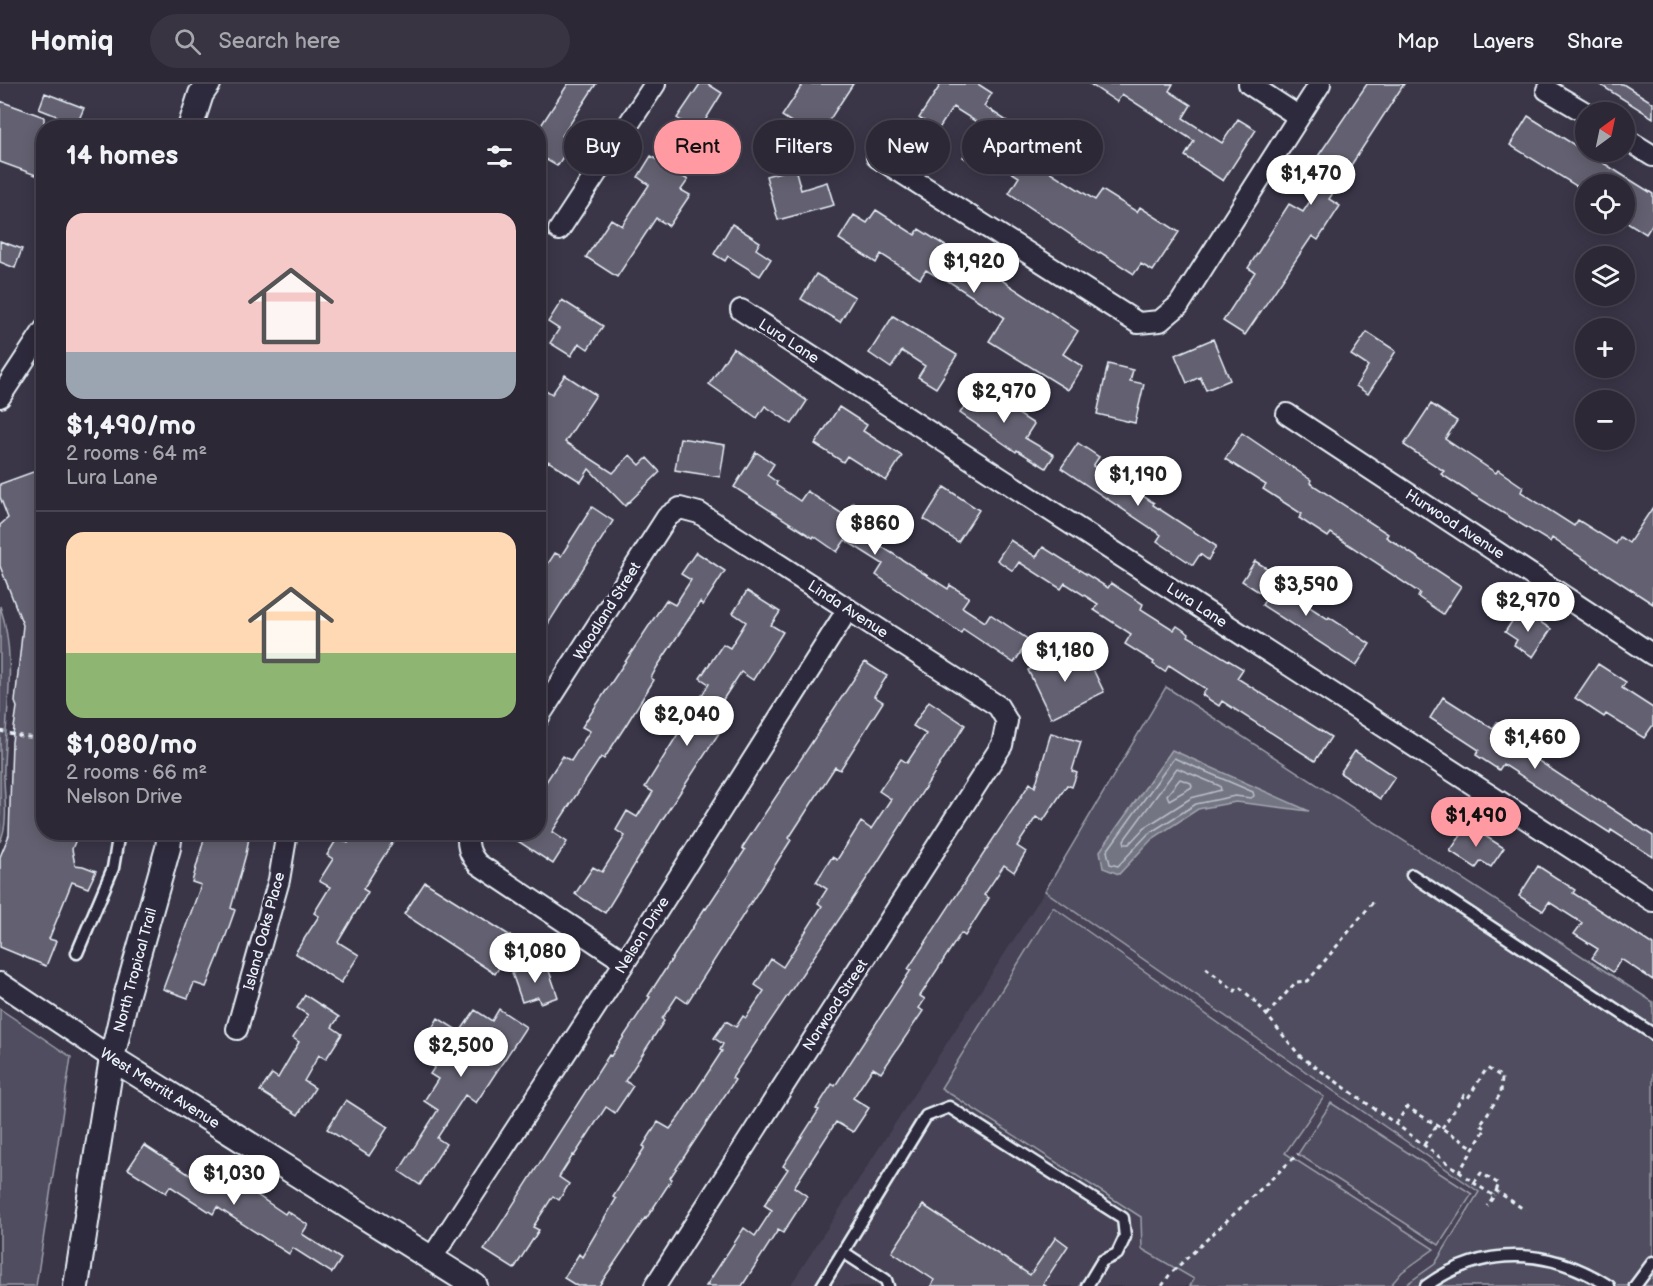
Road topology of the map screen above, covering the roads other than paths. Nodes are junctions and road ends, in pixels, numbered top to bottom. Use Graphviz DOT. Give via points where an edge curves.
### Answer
graph roads {
  1 [pos="208,84"];
  2 [pos="655,84"];
  3 [pos="1249,84"];
  4 [pos="1320,84"];
  5 [pos="1547,90"];
  6 [pos="1575,107"];
  7 [pos="1298,116"];
  8 [pos="193,120"];
  9 [pos="1635,145"];
  10 [pos="1653,156"];
  11 [pos="904,174"];
  12 [pos="558,230"];
  13 [pos="741,310"];
  14 [pos="36,342"];
  15 [pos="0,397"];
  16 [pos="1287,414"];
  17 [pos="680,508"];
  18 [pos="848,609"];
  19 [pos="1653,654"];
  20 [pos="546,706"];
  21 [pos="1007,721"];
  22 [pos="118,840"];
  23 [pos="169,840"];
  24 [pos="286,840"];
  25 [pos="467,840"];
  26 [pos="1412,875"];
  27 [pos="1653,901"];
  28 [pos="77,952"];
  29 [pos="625,962"];
  30 [pos="0,983"];
  31 [pos="237,1029"];
  32 [pos="1653,1034"];
  33 [pos="112,1058"];
  34 [pos="165,1092"];
  35 [pos="105,1103"];
  36 [pos="843,1252"];
  37 [pos="431,1259"];
  38 [pos="1653,1262"];
  39 [pos="76,1286"];
  40 [pos="475,1286"];
  41 [pos="655,1286"];
  42 [pos="822,1286"];
  43 [pos="888,1286"];
  44 [pos="1087,1286"];
  45 [pos="1426,1286"];
  46 [pos="1609,1286"];
  47 [pos="1635,1286"];
  1 -- 8 [label="street"];
  2 -- 12 [label="street"];
  3 -- 7 [label="street"];
  4 -- 7 [label="street"];
  5 -- 6 [label="street"];
  7 -- 11 [label="street" via="1179,305 1160,321 1138,323"];
  9 -- 10 [label="street"];
  13 -- 27 [label="street, Lura Lane"];
  14 -- 15 [label="street"];
  16 -- 19 [label="street, Hurwood Avenue"];
  17 -- 18 [label="street, Linda Avenue" via="699,513"];
  17 -- 20 [label="street, Woodland Street" via="667,517"];
  18 -- 21 [label="street, Linda Avenue" via="998,706"];
  18 -- 29 [label="street, Nelson Drive"];
  21 -- 41 [label="street, Norwood Street" via="1002,745"];
  22 -- 28 [label="lane" via="113,868"];
  23 -- 33 [label="street, North Tropical Trail"];
  24 -- 31 [label="street, Island Oaks Place" via="279,880"];
  25 -- 29 [label="street" via="470,855 478,864"];
  26 -- 32 [label="lane"];
  29 -- 37 [label="street, Nelson Drive"];
  30 -- 33 [label="street, West Merritt Avenue"];
  33 -- 34 [label="street, West Merritt Avenue"];
  33 -- 35 [label="street, North Tropical Trail"];
  34 -- 35 [label="street" via="127,1088"];
  34 -- 37 [label="street, West Merritt Avenue"];
  35 -- 39 [label="street, North Tropical Trail"];
  36 -- 42 [label="lane"];
  36 -- 43 [label="lane" via="886,1280"];
  36 -- 44 [label="lane" via="926,1116 949,1107 1123,1218 1125,1237 1117,1254 1102,1261"];
  37 -- 40 [label="street, West Merritt Avenue"];
  38 -- 47 [label="lane"];
  45 -- 46 [label="lane" via="1449,1270 1481,1259 1517,1255 1556,1262"];
}
